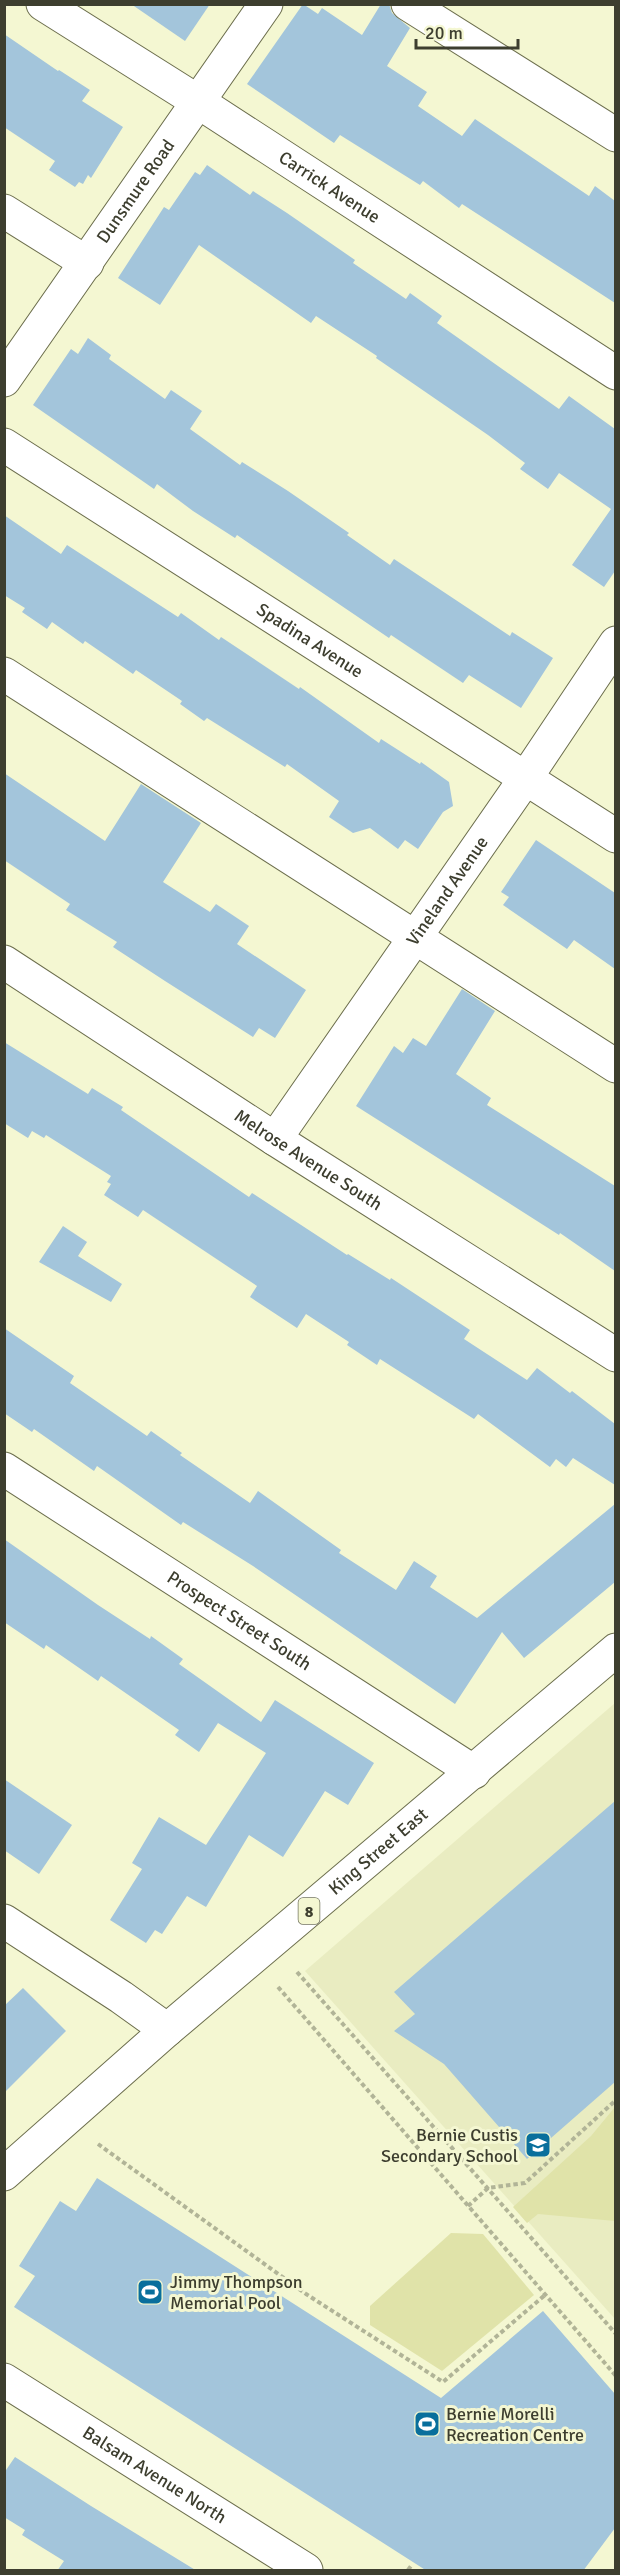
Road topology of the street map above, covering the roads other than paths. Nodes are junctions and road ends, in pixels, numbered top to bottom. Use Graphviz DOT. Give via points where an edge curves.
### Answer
graph roads {
  1 [pos="44,4"];
  2 [pos="266,4"];
  3 [pos="408,4"];
  4 [pos="197,101"];
  5 [pos="615,135"];
  6 [pos="4,211"];
  7 [pos="87,263"];
  8 [pos="615,373"];
  9 [pos="4,380"];
  10 [pos="4,445"];
  11 [pos="615,643"];
  12 [pos="4,674"];
  13 [pos="525,779"];
  14 [pos="615,836"];
  15 [pos="414,938"];
  16 [pos="4,962"];
  17 [pos="615,1066"];
  18 [pos="275,1139"];
  19 [pos="615,1355"];
  20 [pos="4,1469"];
  21 [pos="615,1650"];
  22 [pos="474,1772"];
  23 [pos="4,1921"];
  24 [pos="167,2030"];
  25 [pos="4,2174"];
  26 [pos="4,2380"];
  27 [pos="306,2571"];
  1 -- 4 [label="street, Carrick Avenue"];
  2 -- 4 [label="street, Dunsmure Road"];
  3 -- 5 [label="street"];
  4 -- 7 [label="street, Dunsmure Road"];
  4 -- 8 [label="street, Carrick Avenue"];
  6 -- 7 [label="street"];
  7 -- 9 [label="street, Dunsmure Road"];
  10 -- 13 [label="street, Spadina Avenue"];
  11 -- 13 [label="street, Vineland Avenue"];
  12 -- 15 [label="street"];
  13 -- 14 [label="street, Spadina Avenue"];
  13 -- 15 [label="street, Vineland Avenue"];
  15 -- 17 [label="street"];
  15 -- 18 [label="street, Vineland Avenue"];
  16 -- 18 [label="street, Melrose Avenue South"];
  18 -- 19 [label="street, Melrose Avenue South"];
  20 -- 22 [label="street, Prospect Street South"];
  21 -- 22 [label="street, King Street East / 8"];
  22 -- 24 [label="street, King Street East / 8"];
  23 -- 24 [label="street"];
  24 -- 25 [label="street, King Street East / 8"];
  26 -- 27 [label="street, Balsam Avenue North"];
}
